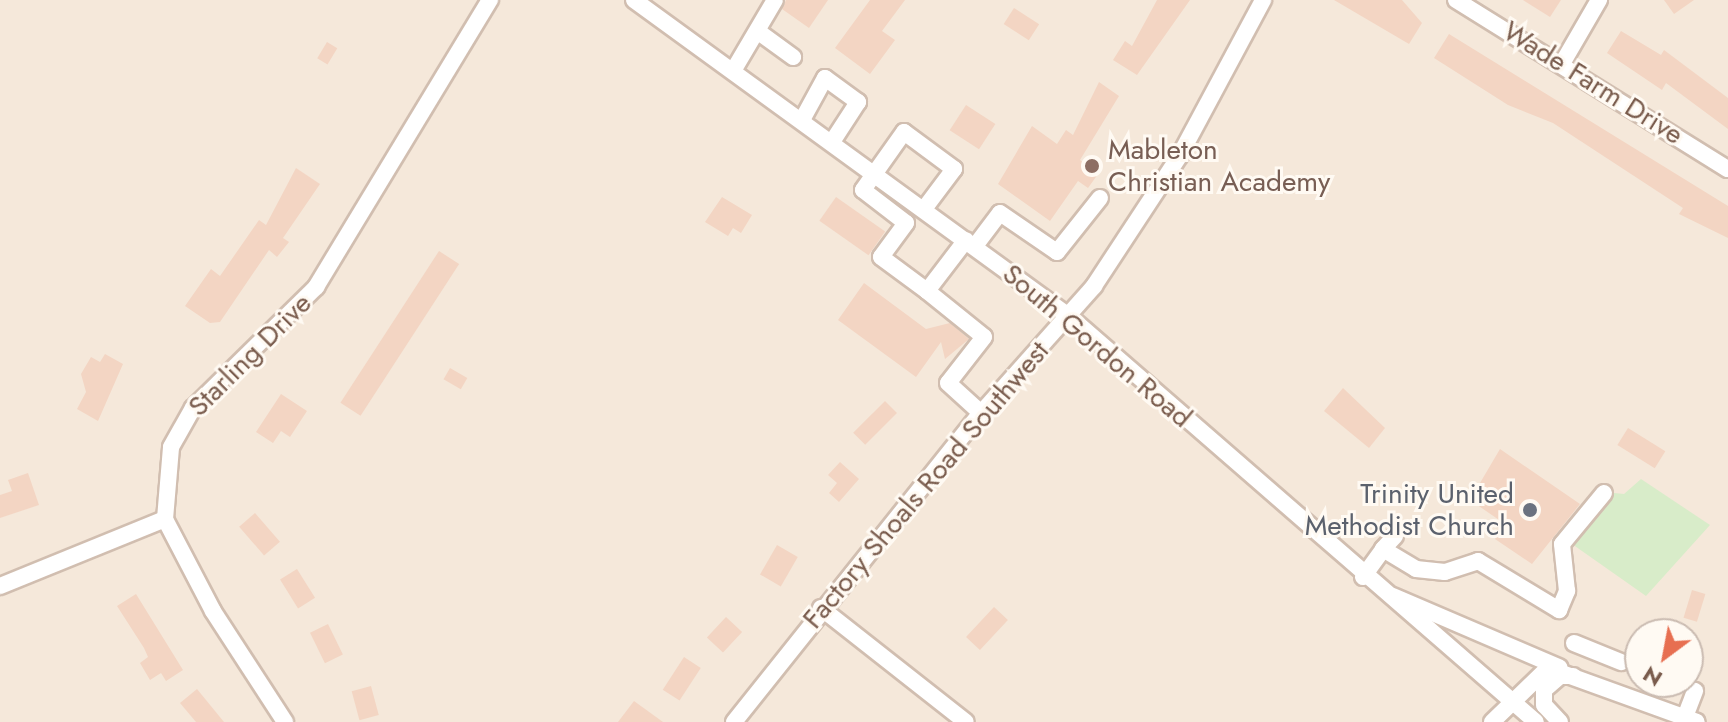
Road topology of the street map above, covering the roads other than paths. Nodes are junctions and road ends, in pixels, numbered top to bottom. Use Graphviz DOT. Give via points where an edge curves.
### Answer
graph roads {
  1 [pos="490,0"];
  2 [pos="634,0"];
  3 [pos="775,0"];
  4 [pos="1263,0"];
  5 [pos="1456,0"];
  6 [pos="1599,0"];
  7 [pos="760,33"];
  8 [pos="793,57"];
  9 [pos="1563,62"];
  10 [pos="733,71"];
  11 [pos="802,120"];
  12 [pos="832,142"];
  13 [pos="1728,169"];
  14 [pos="875,173"];
  15 [pos="1100,198"];
  16 [pos="924,209"];
  17 [pos="970,243"];
  18 [pos="927,291"];
  19 [pos="1070,317"];
  20 [pos="981,413"];
  21 [pos="1604,493"];
  22 [pos="165,519"];
  23 [pos="1368,582"];
  24 [pos="0,586"];
  25 [pos="821,608"];
  26 [pos="1574,643"];
  27 [pos="1579,676"];
  28 [pos="1603,686"];
  29 [pos="1694,698"];
  30 [pos="1509,701"];
  31 [pos="1691,720"];
  32 [pos="285,722"];
  33 [pos="734,722"];
  34 [pos="966,722"];
  35 [pos="1492,722"];
  36 [pos="1536,722"];
  37 [pos="1560,722"];
  1 -- 22 [label="street, Starling Drive" via="303,305 181,427 168,462"];
  2 -- 10 [label="street, South Gordon Road"];
  3 -- 7 [label="street"];
  4 -- 19 [label="street, Factory Shoals Road Southwest" via="1180,155"];
  5 -- 9 [label="street, Wade Farm Drive"];
  6 -- 9 [label="street"];
  7 -- 8 [label="street"];
  7 -- 10 [label="street"];
  9 -- 13 [label="street, Wade Farm Drive"];
  10 -- 11 [label="street, South Gordon Road"];
  11 -- 12 [label="street, South Gordon Road"];
  11 -- 12 [label="street" via="825,78 858,102"];
  12 -- 14 [label="street, South Gordon Road"];
  14 -- 16 [label="street, South Gordon Road"];
  14 -- 16 [label="street" via="904,132 954,169"];
  14 -- 18 [label="street" via="863,190 906,223 881,257"];
  15 -- 17 [label="street" via="1057,252 1000,213"];
  16 -- 17 [label="street, South Gordon Road"];
  17 -- 18 [label="street"];
  17 -- 19 [label="street, South Gordon Road"];
  18 -- 20 [label="street" via="984,337 948,383"];
  19 -- 20 [label="street, Factory Shoals Road Southwest"];
  19 -- 23 [label="street, South Gordon Road"];
  20 -- 25 [label="street, Factory Shoals Road Southwest"];
  21 -- 23 [label="street" via="1562,544 1567,591 1559,610 1478,561 1445,572 1416,569 1389,542"];
  22 -- 24 [label="street"];
  22 -- 32 [label="street" via="213,611"];
  23 -- 27 [label="street"];
  23 -- 30 [label="street, South Gordon Road"];
  25 -- 33 [label="street, Factory Shoals Road Southwest"];
  25 -- 34 [label="street"];
  26 -- 28 [label="street" via="1616,660"];
  27 -- 28 [label="street"];
  27 -- 30 [label="street" via="1548,668"];
  27 -- 37 [label="street" via="1560,676 1544,690 1544,705"];
  28 -- 31 [label="street"];
  29 -- 31 [label="street"];
  30 -- 35 [label="street"];
  30 -- 36 [label="street, South Gordon Road"];
}
